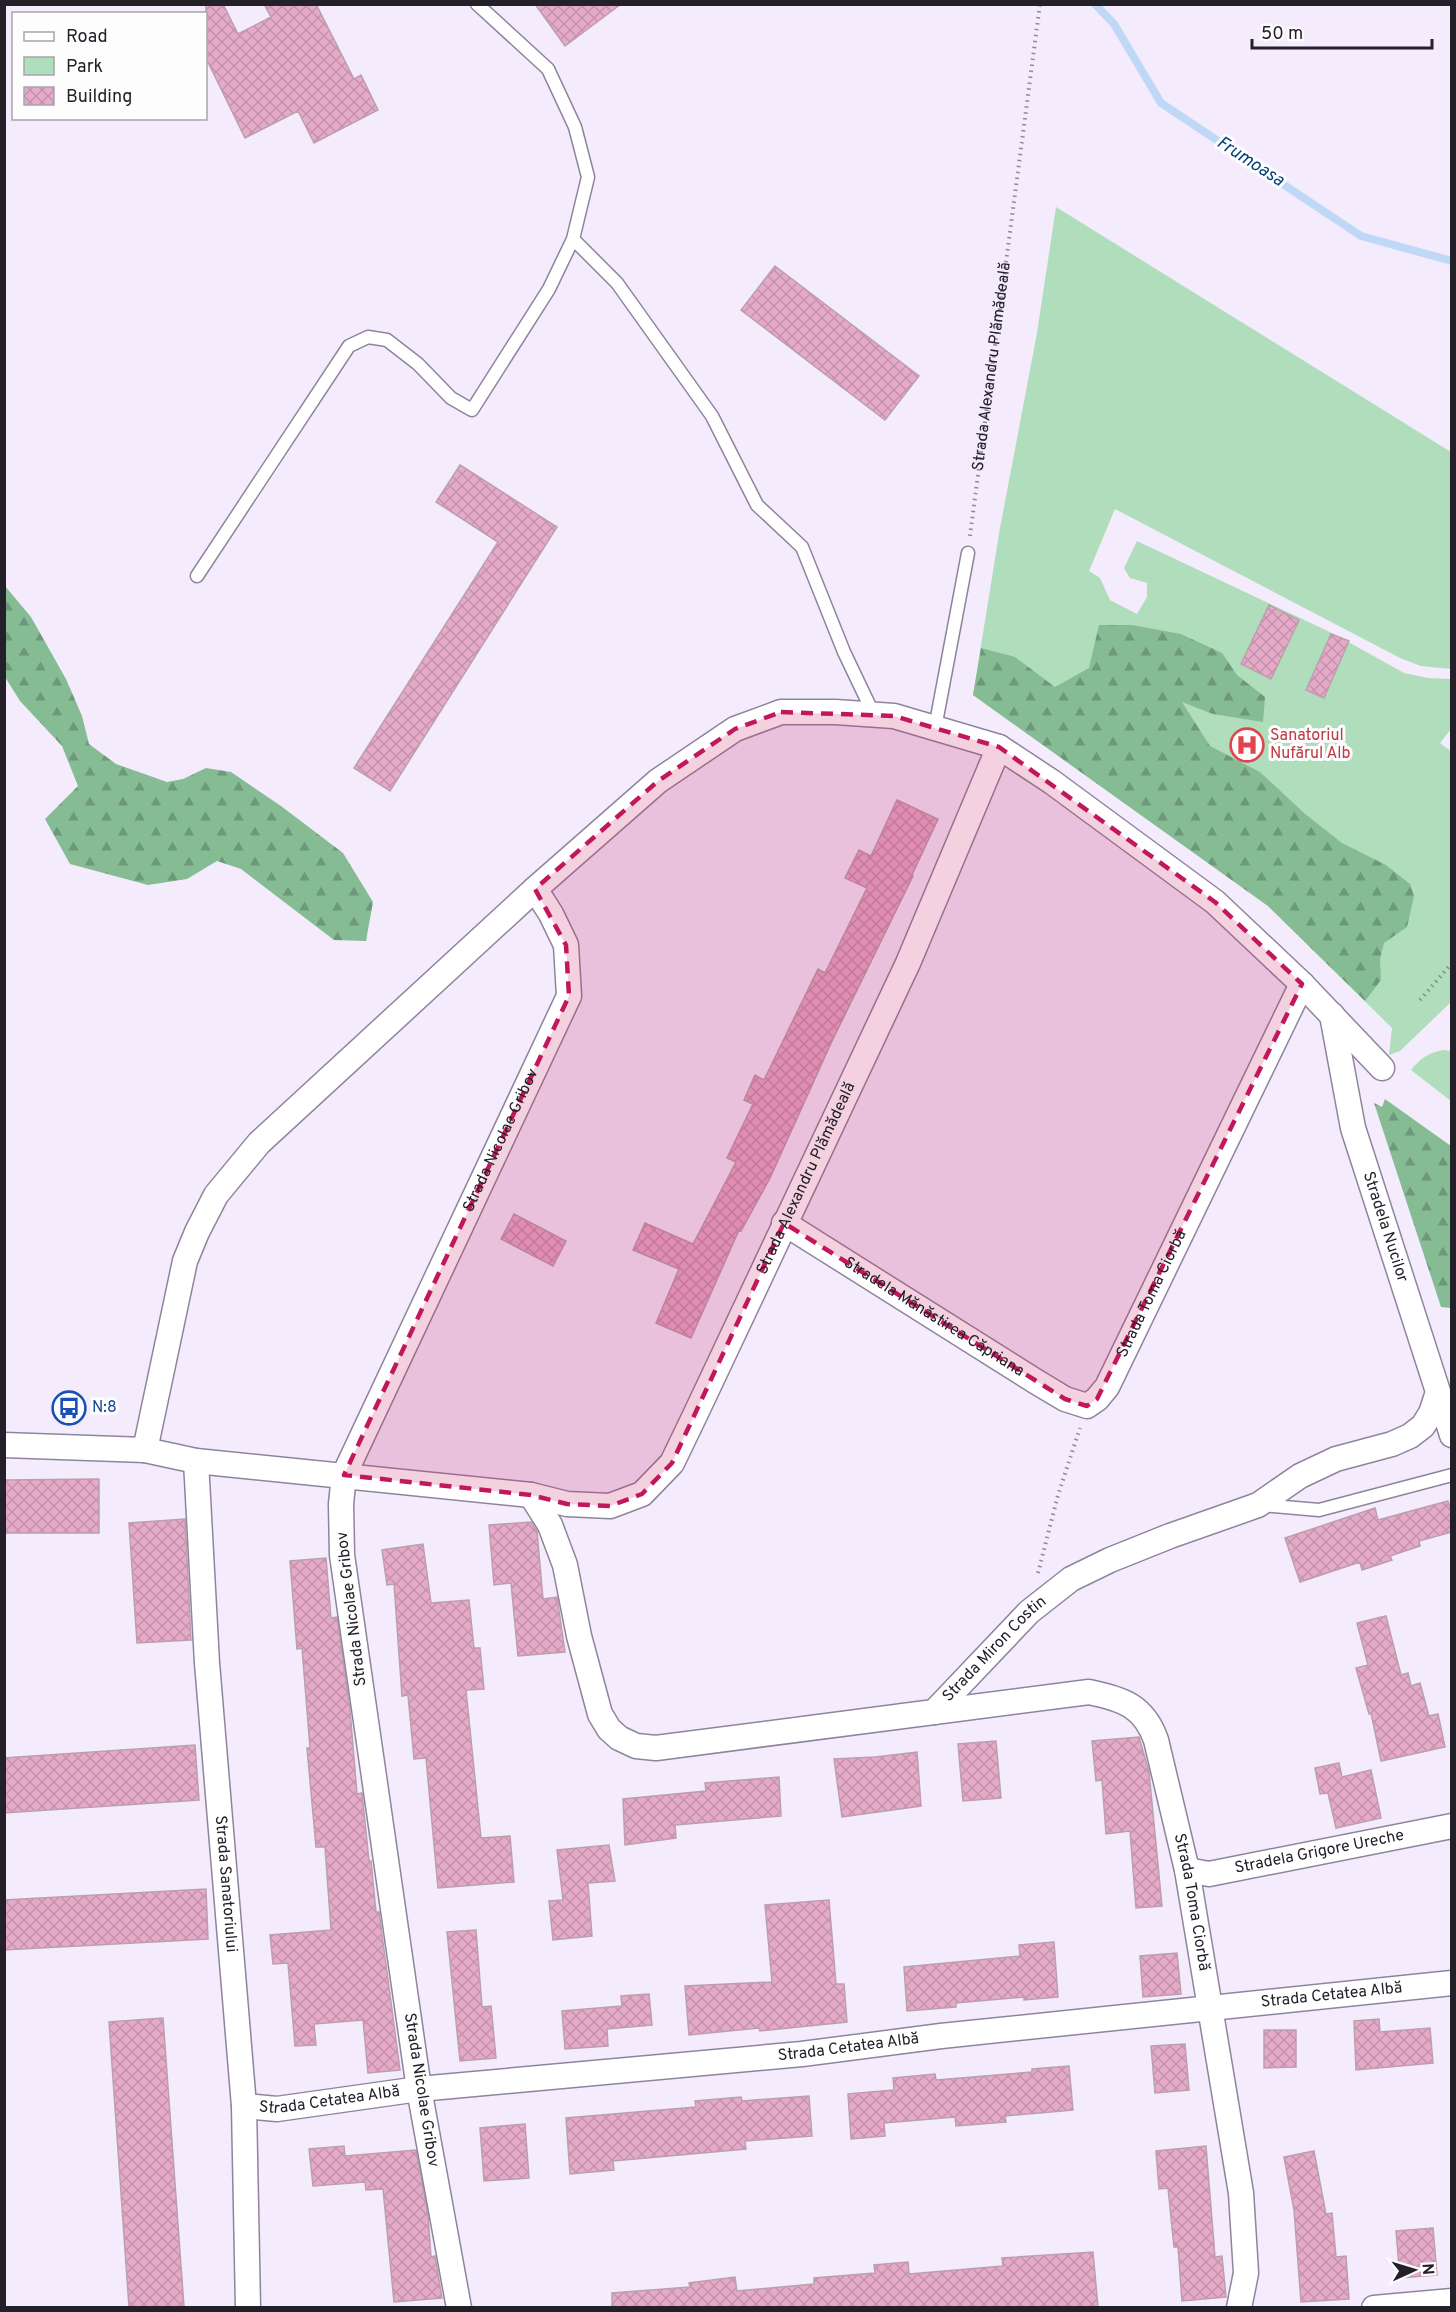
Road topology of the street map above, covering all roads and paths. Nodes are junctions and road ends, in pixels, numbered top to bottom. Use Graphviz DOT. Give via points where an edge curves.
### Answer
graph roads {
  1 [pos="477,4"];
  2 [pos="1040,4"];
  3 [pos="573,239"];
  4 [pos="968,553"];
  5 [pos="197,576"];
  6 [pos="874,715"];
  7 [pos="935,728"];
  8 [pos="999,747"];
  9 [pos="535,889"];
  10 [pos="1452,963"];
  11 [pos="1302,984"];
  12 [pos="1420,1000"];
  13 [pos="1332,1015"];
  14 [pos="1382,1068"];
  15 [pos="784,1223"];
  16 [pos="1437,1395"];
  17 [pos="1088,1406"];
  18 [pos="1452,1435"];
  19 [pos="4,1445"];
  20 [pos="145,1450"];
  21 [pos="196,1461"];
  22 [pos="344,1475"];
  23 [pos="1452,1475"];
  24 [pos="531,1495"];
  25 [pos="1258,1505"];
  26 [pos="1029,1612"];
  27 [pos="934,1712"];
  28 [pos="1452,1826"];
  29 [pos="1187,1870"];
  30 [pos="1452,1983"];
  31 [pos="1211,2008"];
  32 [pos="419,2089"];
  33 [pos="244,2106"];
  34 [pos="1452,2301"];
  35 [pos="248,2307"];
  36 [pos="459,2307"];
  37 [pos="1239,2307"];
  38 [pos="1374,2307"];
  1 -- 3 [label="lane" via="548,69 575,127 588,177"];
  2 -- 4 [label="path, Strada Alexandru Plămădeală"];
  3 -- 5 [label="lane" via="549,290 472,410 451,398 418,364 387,340 368,337 349,346"];
  3 -- 6 [label="lane" via="617,283 712,416 757,505 802,547"];
  4 -- 7 [label="lane"];
  6 -- 7 [label="street" via="894,716"];
  6 -- 9 [label="street" via="781,712 735,729 658,781"];
  7 -- 8 [label="street"];
  8 -- 11 [label="street" via="1215,902"];
  8 -- 15 [label="street, Strada Alexandru Plămădeală" via="908,963"];
  9 -- 20 [label="street" via="259,1143 216,1195 185,1261"];
  9 -- 22 [label="street, Strada Nicolae Gribov" via="566,945 568,996"];
  10 -- 12 [label="path"];
  11 -- 13 [label="street"];
  11 -- 17 [label="street, Strada Toma Ciorbă" via="1107,1387"];
  13 -- 14 [label="street"];
  13 -- 16 [label="street, Stradela Nucilor" via="1353,1128"];
  15 -- 17 [label="street, Stradela Mănăstirea Căpriana" via="1035,1382 1065,1399"];
  15 -- 24 [label="street, Strada Alexandru Plămădeală" via="672,1463 642,1494 610,1506 567,1504"];
  16 -- 18 [label="street, Stradela Nucilor"];
  16 -- 25 [label="street, Strada Miron Costin" via="1423,1426 1410,1436 1335,1459 1300,1476"];
  17 -- 26 [label="path" via="1058,1495"];
  19 -- 20 [label="street, Strada Alexandru Plămădeală"];
  20 -- 21 [label="street, Strada Alexandru Plămădeală"];
  21 -- 22 [label="street, Strada Alexandru Plămădeală"];
  21 -- 33 [label="street, Strada Sanatoriului" via="207,1663"];
  22 -- 24 [label="street, Strada Alexandru Plămădeală"];
  22 -- 32 [label="street, Strada Nicolae Gribov" via="342,1555"];
  23 -- 25 [label="lane" via="1319,1510"];
  24 -- 27 [label="street, Strada Miron Costin" via="550,1525 565,1564 600,1714 619,1738 636,1746 656,1748"];
  25 -- 26 [label="street, Strada Miron Costin" via="1110,1560 1071,1579"];
  26 -- 27 [label="street, Strada Miron Costin"];
  27 -- 29 [label="street, Strada Toma Ciorbă" via="1089,1692 1113,1696 1135,1707 1150,1722 1156,1740"];
  28 -- 29 [label="street, Stradela Grigore Ureche" via="1209,1874"];
  29 -- 31 [label="street, Strada Toma Ciorbă"];
  30 -- 31 [label="street, Strada Cetatea Albă"];
  31 -- 32 [label="street, Strada Cetatea Albă" via="802,2054"];
  31 -- 37 [label="street, Strada Toma Ciorbă" via="1241,2193 1246,2273"];
  32 -- 33 [label="street, Strada Cetatea Albă" via="277,2109"];
  32 -- 36 [label="street, Strada Nicolae Gribov"];
  33 -- 35 [label="street, Strada Sanatoriului"];
  34 -- 38 [label="street"];
}
